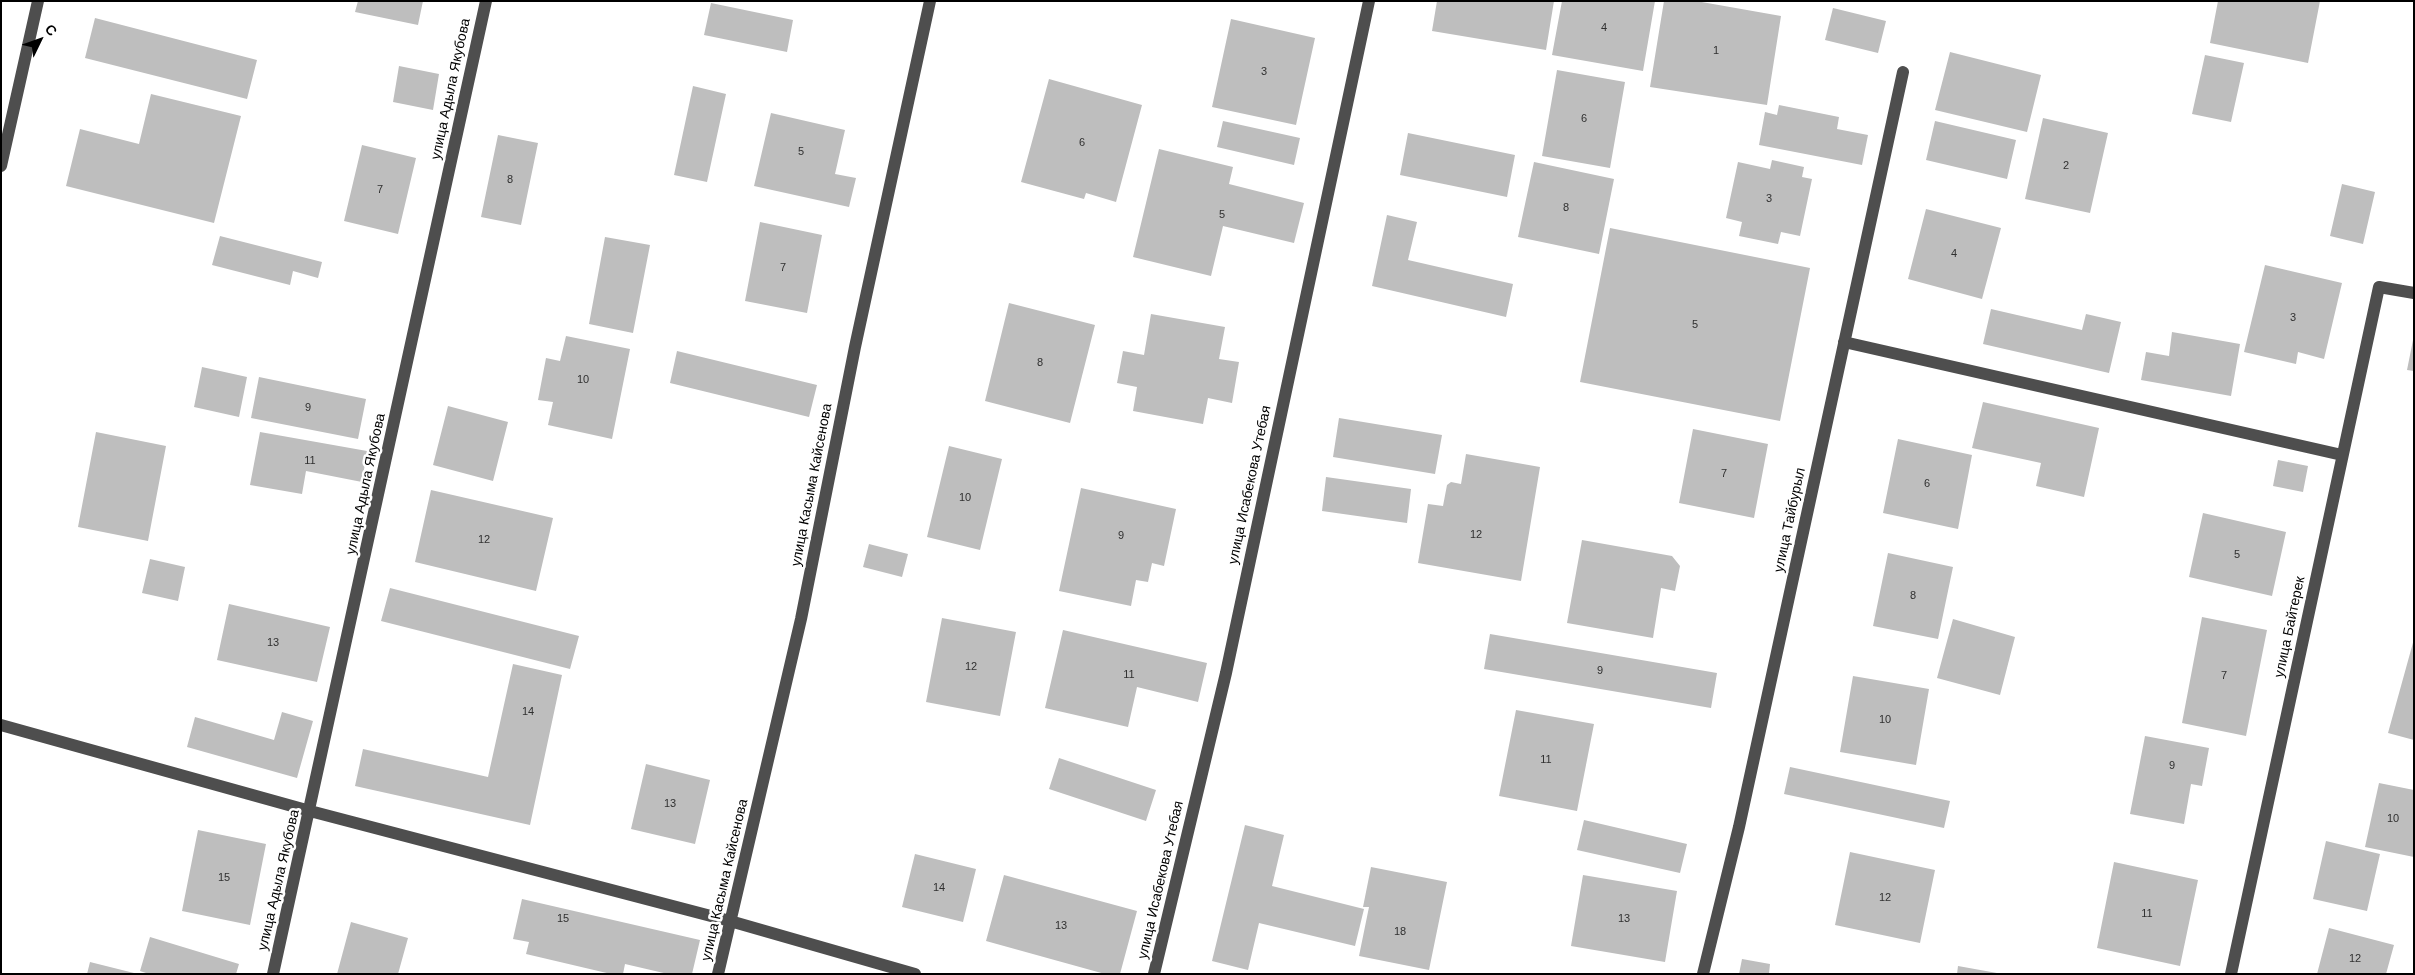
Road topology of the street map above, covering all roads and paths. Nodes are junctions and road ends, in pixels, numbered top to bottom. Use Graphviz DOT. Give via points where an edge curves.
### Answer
graph roads {
  1 [pos="38,1"];
  2 [pos="486,1"];
  3 [pos="930,1"];
  4 [pos="1369,1"];
  5 [pos="1904,72"];
  6 [pos="1,166"];
  7 [pos="2414,293"];
  8 [pos="1844,342"];
  9 [pos="2342,455"];
  10 [pos="1,725"];
  11 [pos="310,811"];
  12 [pos="730,921"];
  13 [pos="273,974"];
  14 [pos="718,974"];
  15 [pos="915,974"];
  16 [pos="1154,974"];
  17 [pos="1703,974"];
  18 [pos="2232,974"];
  1 -- 6 [label="street"];
  2 -- 11 [label="street, улица Адыла Якубова"];
  3 -- 12 [label="street, улица Касыма Кайсенова" via="855,347 801,619"];
  4 -- 16 [label="street, улица Исабекова Утебая" via="1228,663"];
  5 -- 8 [label="street, улица Тайбурыл"];
  7 -- 9 [label="street, улица Байтерек" via="2379,287"];
  8 -- 9 [label="street"];
  8 -- 17 [label="street, улица Тайбурыл"];
  9 -- 18 [label="street, улица Байтерек"];
  10 -- 11 [label="street"];
  11 -- 12 [label="street"];
  11 -- 13 [label="street, улица Адыла Якубова"];
  12 -- 14 [label="street, улица Касыма Кайсенова"];
  12 -- 15 [label="street"];
}
